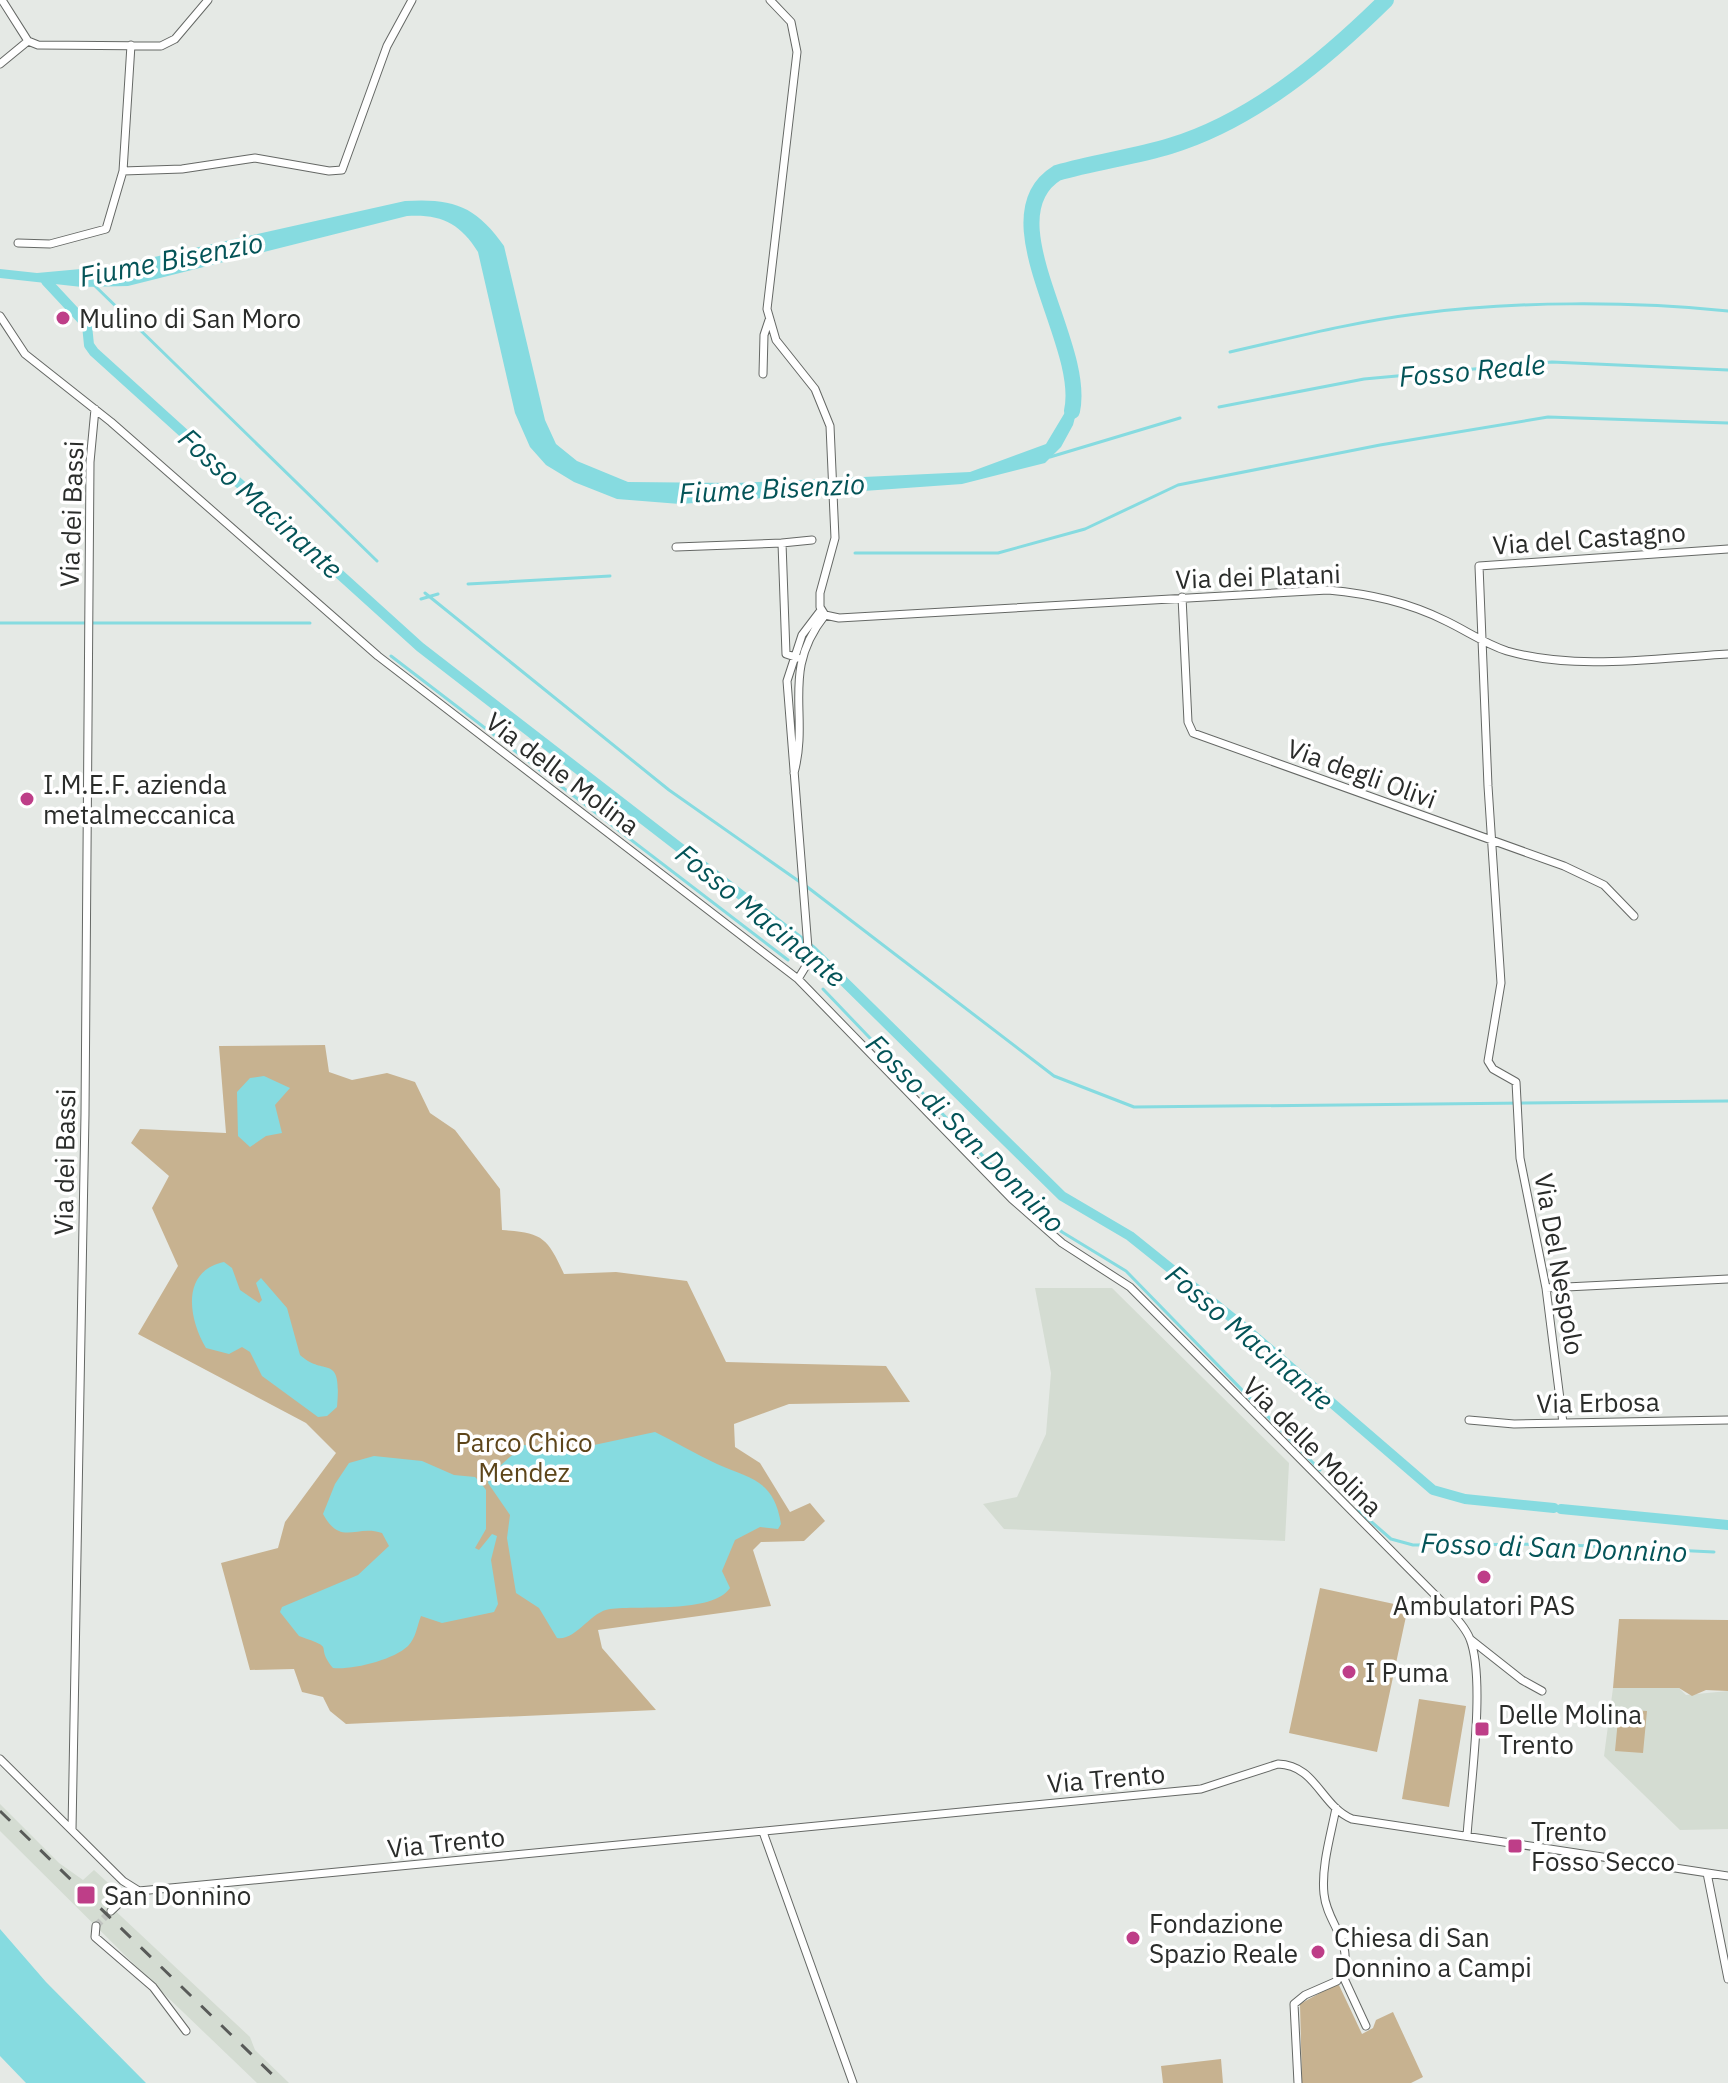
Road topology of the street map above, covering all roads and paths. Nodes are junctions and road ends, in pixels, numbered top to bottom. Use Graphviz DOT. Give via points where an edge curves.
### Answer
graph roads {
  1 [pos="2,0"];
  2 [pos="208,0"];
  3 [pos="412,0"];
  4 [pos="770,0"];
  5 [pos="28,41"];
  6 [pos="131,45"];
  7 [pos="0,64"];
  8 [pos="123,171"];
  9 [pos="18,243"];
  10 [pos="0,316"];
  11 [pos="769,320"];
  12 [pos="763,374"];
  13 [pos="95,409"];
  14 [pos="812,540"];
  15 [pos="782,543"];
  16 [pos="676,547"];
  17 [pos="1728,549"];
  18 [pos="1182,597"];
  19 [pos="823,612"];
  20 [pos="1482,640"];
  21 [pos="1728,654"];
  22 [pos="797,657"];
  23 [pos="1491,842"];
  24 [pos="1634,916"];
  25 [pos="798,979"];
  26 [pos="1728,1279"];
  27 [pos="1546,1288"];
  28 [pos="1469,1420"];
  29 [pos="1728,1420"];
  30 [pos="1563,1423"];
  31 [pos="1470,1639"];
  32 [pos="1542,1691"];
  33 [pos="0,1759"];
  34 [pos="1336,1808"];
  35 [pos="72,1830"];
  36 [pos="763,1832"];
  37 [pos="1467,1836"];
  38 [pos="1707,1873"];
  39 [pos="1728,1876"];
  40 [pos="134,1889"];
  41 [pos="111,1911"];
  42 [pos="96,1926"];
  43 [pos="1341,1934"];
  44 [pos="1384,1942"];
  45 [pos="1341,1972"];
  46 [pos="1728,1979"];
  47 [pos="1366,2026"];
  48 [pos="186,2031"];
  49 [pos="853,2083"];
  50 [pos="1298,2083"];
  1 -- 5 [label="street"];
  2 -- 6 [label="street" via="168,43"];
  3 -- 8 [label="street" via="387,46 342,170 255,158"];
  4 -- 11 [label="street" via="788,17 797,52 769,268"];
  5 -- 6 [label="street"];
  5 -- 7 [label="street"];
  6 -- 8 [label="street"];
  8 -- 9 [label="street" via="106,229 50,244"];
  10 -- 13 [label="street, Via delle Molina" via="25,354"];
  11 -- 12 [label="street"];
  11 -- 19 [label="street" via="776,340 815,389 830,426 835,538 820,593"];
  13 -- 25 [label="street, Via delle Molina" via="378,656"];
  13 -- 35 [label="street, Via dei Bassi" via="90,462"];
  14 -- 15 [label="street"];
  15 -- 16 [label="street"];
  15 -- 22 [label="street" via="786,654"];
  17 -- 20 [label="street, Via del Castagno" via="1479,566"];
  18 -- 19 [label="street, Via dei Platani" via="839,618"];
  18 -- 20 [label="street, Via dei Platani" via="1322,590 1365,594 1406,604"];
  18 -- 23 [label="street, Via degli Olivi" via="1190,731"];
  19 -- 22 [label="street"];
  20 -- 21 [label="street, Via dei Platani" via="1509,651 1561,660"];
  20 -- 23 [label="street"];
  22 -- 25 [label="street" via="800,750 792,780 808,953 807,968"];
  23 -- 24 [label="street, Via degli Olivi" via="1597,880"];
  23 -- 27 [label="street, Via Del Nespolo" via="1501,989 1488,1051 1491,1068 1513,1078 1516,1085 1522,1170"];
  25 -- 31 [label="street, Via delle Molina" via="1012,1199 1062,1243 1130,1287 1440,1600"];
  26 -- 27 [label="street"];
  27 -- 30 [label="street, Via Del Nespolo"];
  28 -- 30 [label="street, Via Erbosa"];
  29 -- 30 [label="street, Via Erbosa"];
  31 -- 32 [label="street, Via delle Molina"];
  31 -- 37 [label="street" via="1475,1728"];
  33 -- 35 [label="street"];
  34 -- 36 [label="street, Via Trento" via="1305,1772 1278,1764 1201,1789"];
  34 -- 37 [label="street, Via Trento" via="1352,1819"];
  34 -- 43 [label="street" via="1324,1893"];
  35 -- 40 [label="street"];
  36 -- 40 [label="street, Via Trento"];
  36 -- 49 [label="street"];
  37 -- 38 [label="street, Via Trento"];
  38 -- 39 [label="street, Via Trento"];
  38 -- 46 [label="street"];
  40 -- 41 [label="street"];
  42 -- 48 [label="street" via="95,1937 153,1987"];
  43 -- 44 [label="street"];
  43 -- 45 [label="street"];
  45 -- 47 [label="street"];
  45 -- 50 [label="street" via="1337,1981 1294,2004"];
}
